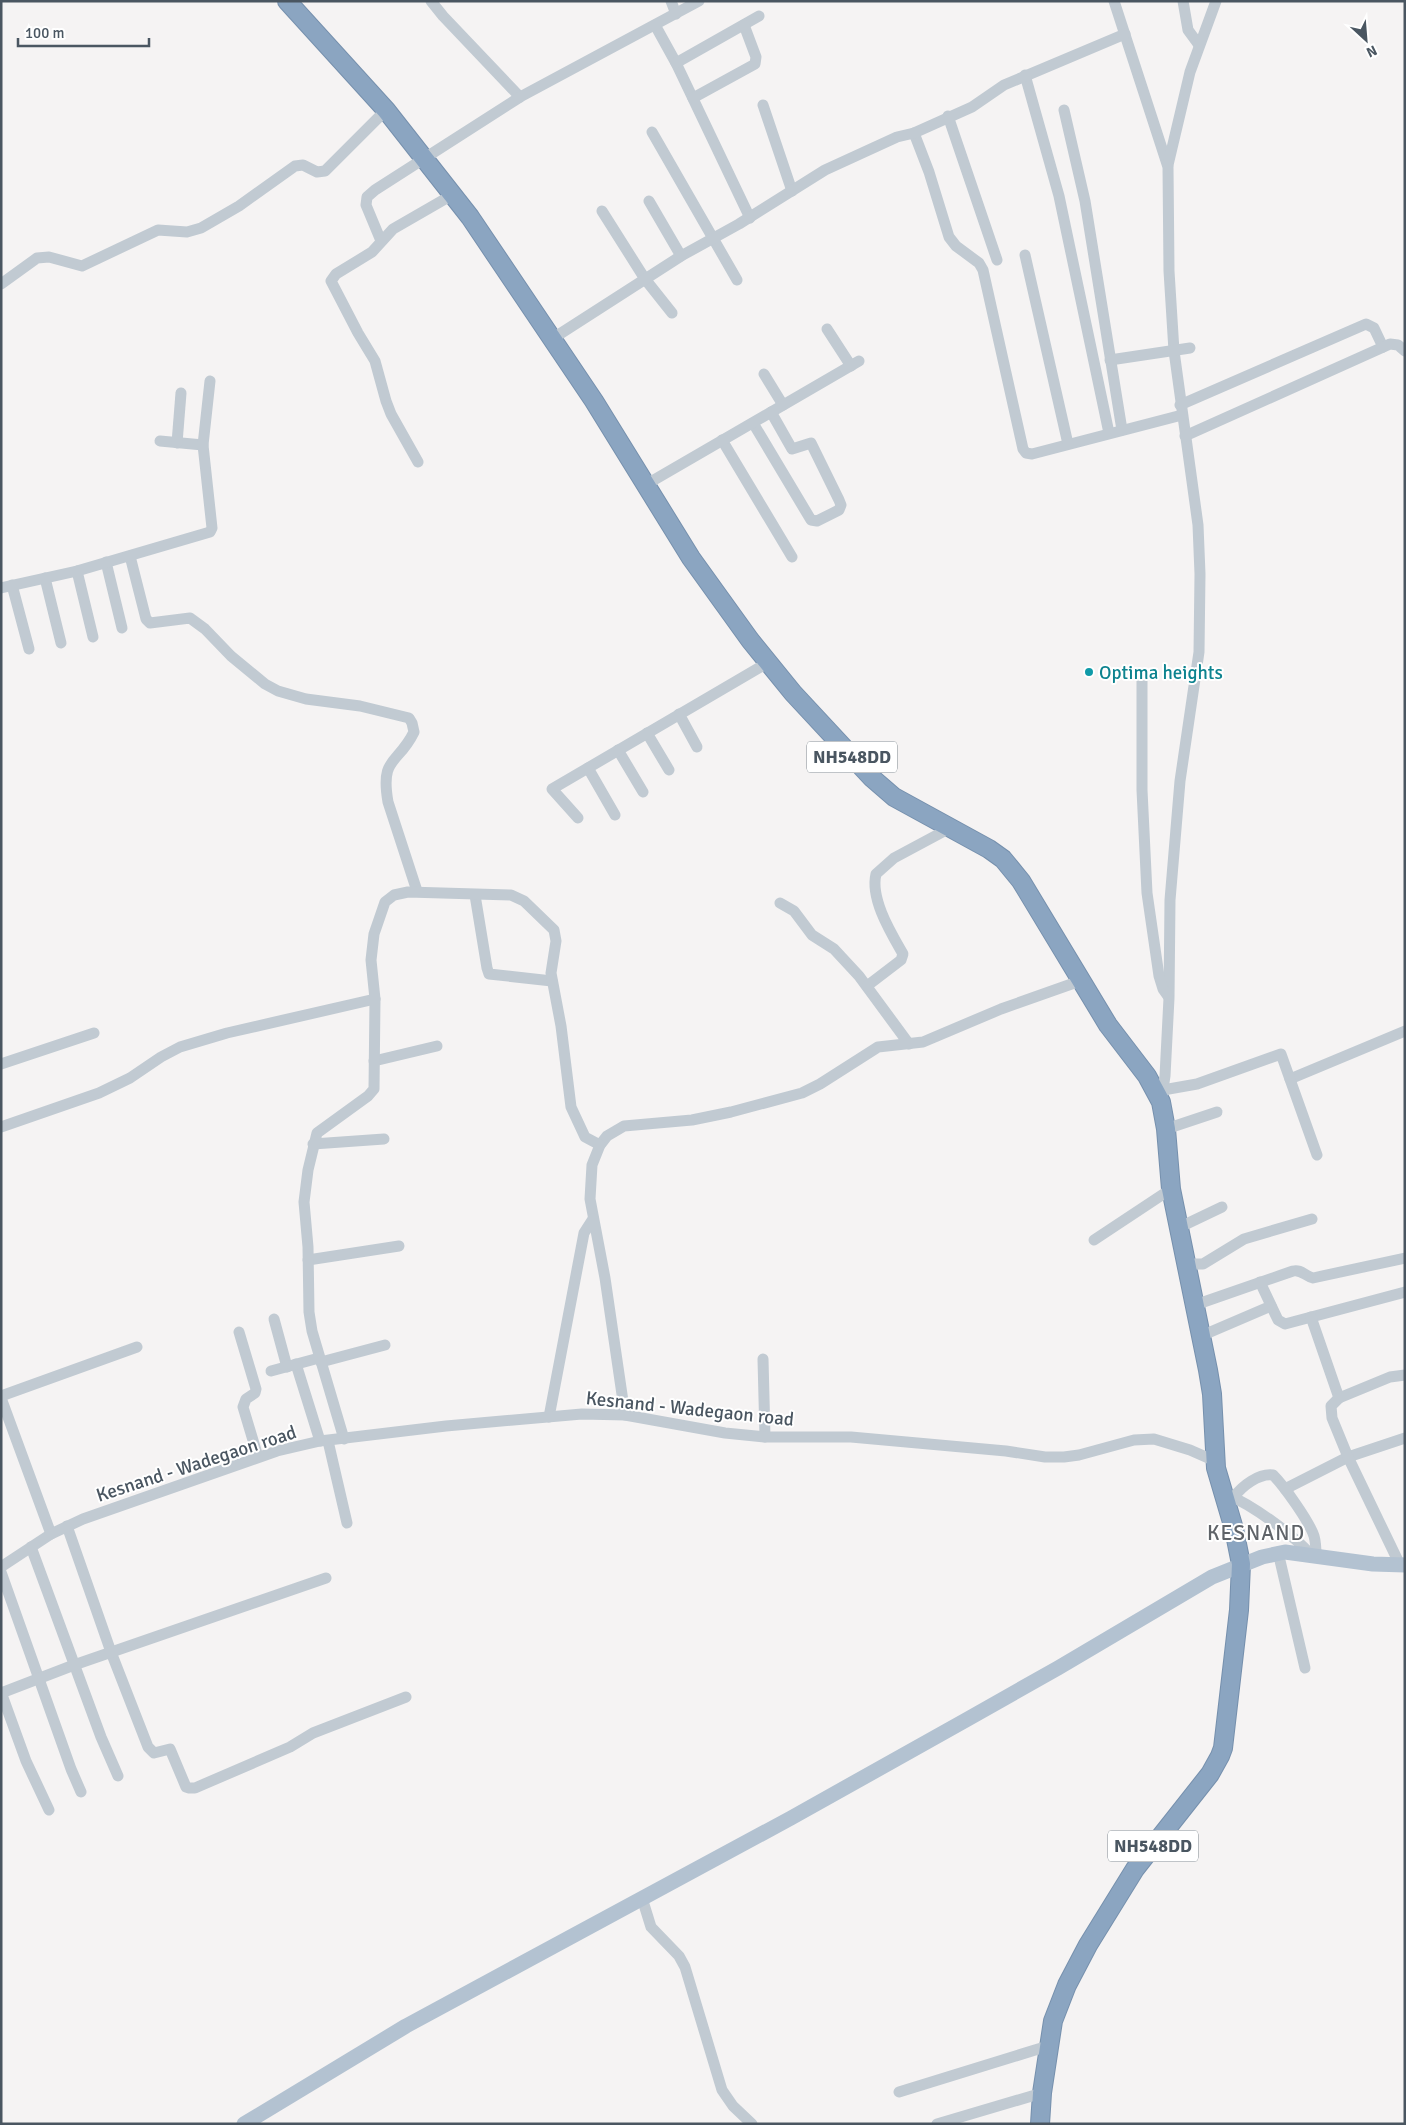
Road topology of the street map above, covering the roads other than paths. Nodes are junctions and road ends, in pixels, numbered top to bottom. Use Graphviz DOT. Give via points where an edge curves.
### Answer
graph roads {
  1 [pos="287,1"];
  2 [pos="431,1"];
  3 [pos="671,1"];
  4 [pos="699,1"];
  5 [pos="1114,1"];
  6 [pos="1183,1"];
  7 [pos="1216,1"];
  8 [pos="676,14"];
  9 [pos="759,16"];
  10 [pos="655,25"];
  11 [pos="744,25"];
  12 [pos="1125,34"];
  13 [pos="1199,45"];
  14 [pos="676,63"];
  15 [pos="1025,75"];
  16 [pos="520,96"];
  17 [pos="693,98"];
  18 [pos="763,105"];
  19 [pos="386,110"];
  20 [pos="1064,110"];
  21 [pos="948,116"];
  22 [pos="652,132"];
  23 [pos="914,133"];
  24 [pos="424,157"];
  25 [pos="1168,167"];
  26 [pos="792,191"];
  27 [pos="452,195"];
  28 [pos="649,202"];
  29 [pos="602,211"];
  30 [pos="750,218"];
  31 [pos="714,238"];
  32 [pos="381,241"];
  33 [pos="1026,255"];
  34 [pos="681,256"];
  35 [pos="997,260"];
  36 [pos="645,279"];
  37 [pos="737,280"];
  38 [pos="1,284"];
  39 [pos="672,313"];
  40 [pos="827,330"];
  41 [pos="552,339"];
  42 [pos="1383,347"];
  43 [pos="1190,348"];
  44 [pos="1174,351"];
  45 [pos="1405,351"];
  46 [pos="1110,360"];
  47 [pos="764,374"];
  48 [pos="210,381"];
  49 [pos="181,393"];
  50 [pos="783,405"];
  51 [pos="1181,410"];
  52 [pos="771,412"];
  53 [pos="753,423"];
  54 [pos="1122,430"];
  55 [pos="1110,433"];
  56 [pos="1185,436"];
  57 [pos="722,440"];
  58 [pos="160,441"];
  59 [pos="177,443"];
  60 [pos="1068,444"];
  61 [pos="204,445"];
  62 [pos="418,462"];
  63 [pos="647,484"];
  64 [pos="130,556"];
  65 [pos="792,557"];
  66 [pos="106,562"];
  67 [pos="77,571"];
  68 [pos="45,578"];
  69 [pos="6,587"];
  70 [pos="122,628"];
  71 [pos="93,637"];
  72 [pos="61,643"];
  73 [pos="29,649"];
  74 [pos="769,662"];
  75 [pos="1142,678"];
  76 [pos="680,714"];
  77 [pos="648,733"];
  78 [pos="698,747"];
  79 [pos="618,750"];
  80 [pos="588,768"];
  81 [pos="670,770"];
  82 [pos="643,792"];
  83 [pos="615,814"];
  84 [pos="578,818"];
  85 [pos="950,828"];
  86 [pos="416,891"];
  87 [pos="475,895"];
  88 [pos="780,903"];
  89 [pos="552,981"];
  90 [pos="1080,981"];
  91 [pos="867,986"];
  92 [pos="1169,998"];
  93 [pos="375,999"];
  94 [pos="1405,1031"];
  95 [pos="94,1033"];
  96 [pos="909,1044"];
  97 [pos="437,1046"];
  98 [pos="374,1061"];
  99 [pos="1,1064"];
  100 [pos="1290,1079"];
  101 [pos="1162,1096"];
  102 [pos="1217,1112"];
  103 [pos="1,1127"];
  104 [pos="1166,1128"];
  105 [pos="384,1139"];
  106 [pos="313,1144"];
  107 [pos="600,1145"];
  108 [pos="1318,1155"];
  109 [pos="1171,1189"];
  110 [pos="1222,1207"];
  111 [pos="1312,1218"];
  112 [pos="593,1220"];
  113 [pos="1178,1228"];
  114 [pos="1094,1240"];
  115 [pos="399,1246"];
  116 [pos="1405,1258"];
  117 [pos="308,1260"];
  118 [pos="1186,1264"];
  119 [pos="1260,1282"];
  120 [pos="1405,1292"];
  121 [pos="1195,1305"];
  122 [pos="1271,1306"];
  123 [pos="1311,1317"];
  124 [pos="274,1320"];
  125 [pos="239,1332"];
  126 [pos="1201,1336"];
  127 [pos="385,1345"];
  128 [pos="137,1347"];
  129 [pos="763,1359"];
  130 [pos="320,1360"];
  131 [pos="292,1365"];
  132 [pos="271,1371"];
  133 [pos="1405,1375"];
  134 [pos="1,1397"];
  135 [pos="1339,1398"];
  136 [pos="625,1415"];
  137 [pos="549,1417"];
  138 [pos="765,1436"];
  139 [pos="1405,1438"];
  140 [pos="344,1439"];
  141 [pos="324,1441"];
  142 [pos="258,1457"];
  143 [pos="1348,1457"];
  144 [pos="1215,1461"];
  145 [pos="1285,1489"];
  146 [pos="1229,1495"];
  147 [pos="347,1523"];
  148 [pos="67,1526"];
  149 [pos="51,1534"];
  150 [pos="31,1547"];
  151 [pos="1278,1552"];
  152 [pos="1314,1555"];
  153 [pos="1241,1564"];
  154 [pos="1403,1565"];
  155 [pos="1,1567"];
  156 [pos="1,1572"];
  157 [pos="326,1578"];
  158 [pos="111,1652"];
  159 [pos="74,1665"];
  160 [pos="1305,1668"];
  161 [pos="38,1678"];
  162 [pos="1,1692"];
  163 [pos="406,1697"];
  164 [pos="118,1776"];
  165 [pos="81,1792"];
  166 [pos="48,1810"];
  167 [pos="642,1898"];
  168 [pos="1048,2046"];
  169 [pos="899,2092"];
  170 [pos="1042,2094"];
  171 [pos="244,2124"];
  172 [pos="752,2124"];
  173 [pos="937,2124"];
  174 [pos="1040,2124"];
  1 -- 19 [label="highway, NH548DD"];
  2 -- 16 [label="street"];
  3 -- 8 [label="street"];
  4 -- 8 [label="street"];
  5 -- 12 [label="street"];
  6 -- 13 [label="street" via="1188,30"];
  7 -- 13 [label="street"];
  8 -- 10 [label="street"];
  9 -- 11 [label="street"];
  10 -- 14 [label="street"];
  10 -- 16 [label="street"];
  11 -- 14 [label="street"];
  11 -- 17 [label="street" via="756,57 755,64"];
  12 -- 15 [label="street"];
  12 -- 25 [label="street"];
  13 -- 25 [label="street"];
  14 -- 17 [label="street"];
  15 -- 21 [label="street" via="998,88 972,107"];
  15 -- 55 [label="street" via="1059,196"];
  16 -- 24 [label="street"];
  17 -- 30 [label="street"];
  18 -- 26 [label="street"];
  19 -- 24 [label="highway, NH548DD"];
  19 -- 38 [label="street" via="325,171 317,172 302,164 296,166 202,228 187,232 154,232 82,266 49,257 36,258"];
  20 -- 46 [label="street" via="1085,201"];
  21 -- 23 [label="street"];
  21 -- 35 [label="street"];
  22 -- 31 [label="street"];
  23 -- 26 [label="street" via="897,137 825,170"];
  23 -- 60 [label="street" via="952,243 979,263 983,270 1023,449 1032,454"];
  24 -- 27 [label="highway, NH548DD"];
  24 -- 32 [label="street" via="367,197 366,205"];
  25 -- 44 [label="street"];
  26 -- 30 [label="street"];
  27 -- 32 [label="street" via="393,230"];
  27 -- 41 [label="highway, NH548DD"];
  28 -- 34 [label="street"];
  29 -- 36 [label="street"];
  30 -- 31 [label="street"];
  31 -- 34 [label="street"];
  31 -- 37 [label="street"];
  32 -- 62 [label="street" via="372,252 336,274 332,282 375,361 391,414"];
  33 -- 60 [label="street"];
  34 -- 36 [label="street"];
  36 -- 39 [label="street"];
  36 -- 41 [label="street"];
  40 -- 50 [label="street" via="855,364"];
  41 -- 63 [label="highway, NH548DD"];
  42 -- 45 [label="street" via="1394,344"];
  42 -- 51 [label="street" via="1374,328 1366,324"];
  42 -- 56 [label="street"];
  43 -- 44 [label="street"];
  44 -- 46 [label="street"];
  44 -- 51 [label="street"];
  46 -- 54 [label="street"];
  47 -- 50 [label="street"];
  48 -- 61 [label="street"];
  49 -- 59 [label="street"];
  50 -- 52 [label="street"];
  51 -- 54 [label="street"];
  51 -- 56 [label="street"];
  52 -- 53 [label="street"];
  52 -- 53 [label="street" via="792,449 811,443 841,505 839,510 816,521 811,520"];
  53 -- 57 [label="street"];
  54 -- 55 [label="street"];
  55 -- 60 [label="street"];
  56 -- 92 [label="street" via="1198,525 1199,652 1179,790 1170,900"];
  57 -- 63 [label="street"];
  57 -- 65 [label="street"];
  58 -- 59 [label="street"];
  59 -- 61 [label="street"];
  61 -- 64 [label="street" via="210,532"];
  63 -- 74 [label="highway, NH548DD" via="691,558"];
  64 -- 66 [label="street"];
  64 -- 86 [label="street" via="146,619 150,623 190,618 231,656 278,691 409,718 414,732 389,765 386,788"];
  66 -- 67 [label="street"];
  66 -- 70 [label="street"];
  67 -- 68 [label="street"];
  67 -- 71 [label="street"];
  68 -- 69 [label="street"];
  68 -- 72 [label="street"];
  69 -- 73 [label="street"];
  74 -- 76 [label="street"];
  74 -- 85 [label="highway, NH548DD" via="799,700 872,778 894,796"];
  75 -- 92 [label="street" via="1142,790 1147,893 1159,976"];
  76 -- 77 [label="street"];
  76 -- 78 [label="street"];
  77 -- 79 [label="street"];
  77 -- 81 [label="street"];
  79 -- 80 [label="street"];
  79 -- 82 [label="street"];
  80 -- 83 [label="street"];
  80 -- 84 [label="street" via="552,789"];
  85 -- 90 [label="highway, NH548DD" via="989,849 1012,870"];
  85 -- 91 [label="street" via="894,858 876,874 875,891 887,927 903,954 901,960"];
  86 -- 87 [label="street"];
  86 -- 93 [label="street" via="394,895 382,906 371,951"];
  87 -- 89 [label="street" via="517,897 550,925 556,935"];
  87 -- 89 [label="street" via="489,974"];
  88 -- 91 [label="street" via="794,911 812,935 834,949"];
  89 -- 107 [label="street" via="574,1115 585,1137"];
  90 -- 96 [label="street" via="922,1042"];
  90 -- 101 [label="highway, NH548DD" via="1108,1025"];
  91 -- 96 [label="street"];
  92 -- 101 [label="street"];
  93 -- 98 [label="street"];
  93 -- 103 [label="street" via="185,1046 99,1093"];
  94 -- 100 [label="street"];
  95 -- 99 [label="street"];
  96 -- 107 [label="street" via="878,1047 802,1093 692,1120 624,1126"];
  97 -- 98 [label="street"];
  98 -- 106 [label="street" via="371,1092 319,1131"];
  100 -- 101 [label="street" via="1281,1054"];
  100 -- 108 [label="street"];
  101 -- 104 [label="highway, NH548DD"];
  102 -- 104 [label="street"];
  104 -- 109 [label="highway, NH548DD"];
  105 -- 106 [label="street"];
  106 -- 117 [label="street" via="304,1202"];
  107 -- 112 [label="street" via="592,1165 590,1185"];
  109 -- 113 [label="highway, NH548DD"];
  109 -- 114 [label="street"];
  110 -- 113 [label="street"];
  111 -- 118 [label="street" via="1244,1239 1203,1264"];
  112 -- 136 [label="street"];
  112 -- 137 [label="street" via="584,1233"];
  113 -- 118 [label="highway, NH548DD"];
  115 -- 117 [label="street"];
  116 -- 119 [label="street" via="1313,1278 1301,1271 1292,1271"];
  117 -- 130 [label="street" via="310,1320"];
  118 -- 121 [label="highway, NH548DD"];
  119 -- 121 [label="street"];
  119 -- 122 [label="street"];
  120 -- 123 [label="street"];
  121 -- 126 [label="highway, NH548DD"];
  122 -- 123 [label="street" via="1278,1320 1285,1324"];
  122 -- 126 [label="street"];
  123 -- 135 [label="street"];
  124 -- 131 [label="street"];
  125 -- 142 [label="street" via="256,1388 255,1393 244,1401 243,1407"];
  126 -- 144 [label="highway, NH548DD" via="1212,1394"];
  127 -- 130 [label="street"];
  128 -- 134 [label="street"];
  129 -- 138 [label="street"];
  130 -- 131 [label="street"];
  130 -- 140 [label="street"];
  131 -- 132 [label="street"];
  131 -- 141 [label="street"];
  133 -- 135 [label="street" via="1390,1377"];
  134 -- 149 [label="street"];
  135 -- 143 [label="street" via="1331,1406 1332,1418"];
  136 -- 137 [label="street, Kesnand - Wadegaon road"];
  136 -- 138 [label="street, Kesnand - Wadegaon road" via="726,1433"];
  137 -- 140 [label="street, Kesnand - Wadegaon road"];
  138 -- 144 [label="street, Kesnand - Wadegaon road" via="851,1437 1064,1457 1134,1440 1154,1439"];
  139 -- 143 [label="street"];
  140 -- 141 [label="street, Kesnand - Wadegaon road"];
  141 -- 142 [label="street, Kesnand - Wadegaon road"];
  141 -- 147 [label="street"];
  142 -- 148 [label="street, Kesnand - Wadegaon road"];
  143 -- 145 [label="street"];
  143 -- 154 [label="street"];
  144 -- 146 [label="highway, NH548DD"];
  145 -- 146 [label="street" via="1271,1474"];
  145 -- 152 [label="street" via="1312,1532"];
  146 -- 152 [label="street"];
  146 -- 153 [label="highway, NH548DD"];
  148 -- 149 [label="street, Kesnand - Wadegaon road"];
  148 -- 158 [label="street"];
  149 -- 150 [label="street, Kesnand - Wadegaon road"];
  150 -- 155 [label="street, Kesnand - Wadegaon road"];
  150 -- 159 [label="street"];
  151 -- 152 [label="main road"];
  151 -- 153 [label="main road"];
  151 -- 160 [label="street"];
  152 -- 154 [label="main road"];
  153 -- 167 [label="main road" via="1196,1586 999,1702"];
  153 -- 168 [label="highway, NH548DD" via="1235,1646 1220,1756 1135,1869 1106,1915 1059,2002"];
  156 -- 161 [label="street"];
  157 -- 158 [label="street"];
  158 -- 159 [label="street"];
  158 -- 163 [label="street" via="150,1750 170,1749 189,1788 290,1747 312,1733"];
  159 -- 161 [label="street"];
  159 -- 164 [label="street"];
  161 -- 162 [label="street"];
  161 -- 165 [label="street"];
  162 -- 166 [label="street"];
  167 -- 171 [label="main road" via="406,2026"];
  167 -- 172 [label="street" via="649,1923 686,1967 722,2090"];
  168 -- 169 [label="street"];
  168 -- 170 [label="highway, NH548DD"];
  170 -- 173 [label="street"];
  170 -- 174 [label="highway, NH548DD"];
}
